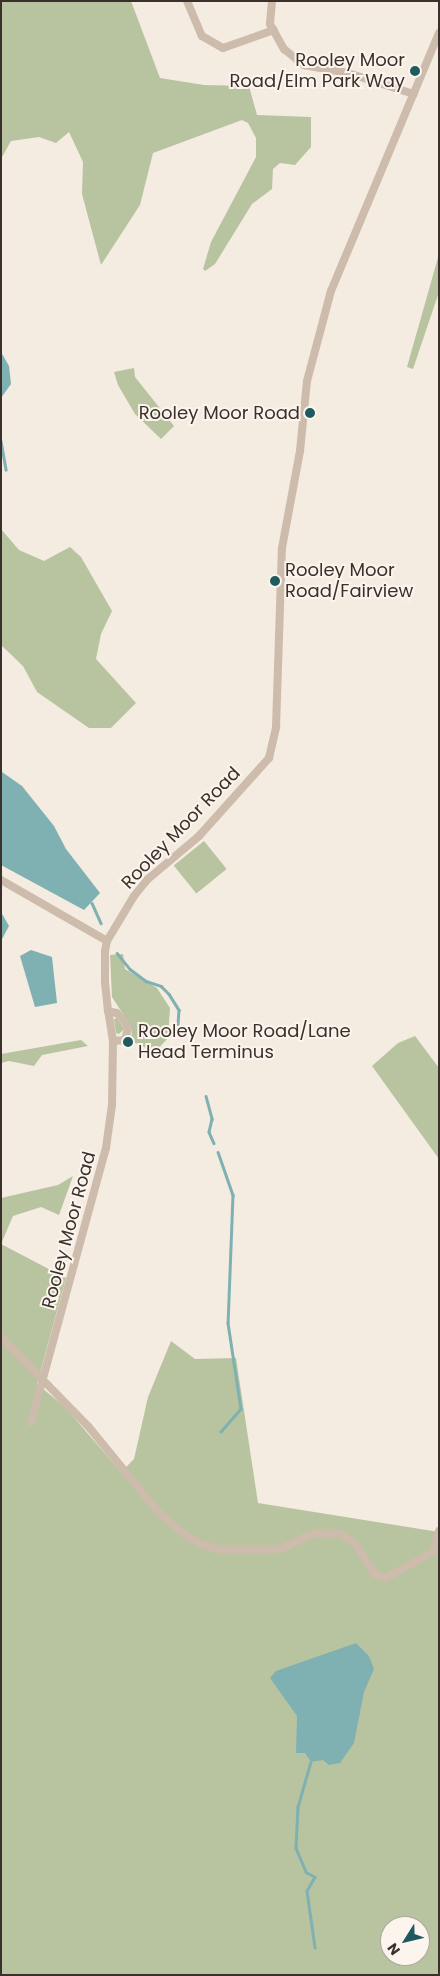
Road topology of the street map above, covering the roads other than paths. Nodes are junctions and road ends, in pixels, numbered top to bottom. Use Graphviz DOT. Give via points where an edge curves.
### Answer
graph roads {
  1 [pos="187,1"];
  2 [pos="272,1"];
  3 [pos="274,30"];
  4 [pos="439,33"];
  5 [pos="414,94"];
  6 [pos="1,880"];
  7 [pos="107,941"];
  8 [pos="108,1011"];
  9 [pos="113,1042"];
  10 [pos="1,1337"];
  11 [pos="43,1382"];
  12 [pos="32,1422"];
  13 [pos="439,1531"];
  1 -- 3 [label="street" via="202,36 223,48"];
  2 -- 3 [label="street" via="270,24"];
  3 -- 5 [label="street" via="284,49 304,66 348,73"];
  4 -- 5 [label="street, Rooley Moor Road"];
  5 -- 7 [label="street, Rooley Moor Road" via="331,292 307,381 300,451 282,548 276,727 269,758 199,836 148,880 134,896"];
  6 -- 7 [label="street"];
  7 -- 8 [label="street, Rooley Moor Road" via="105,981"];
  8 -- 9 [label="street, Rooley Moor Road"];
  8 -- 9 [label="street" via="117,1012 128,1028 125,1040"];
  9 -- 11 [label="street, Rooley Moor Road" via="112,1105 106,1148"];
  10 -- 11 [label="street"];
  11 -- 12 [label="street, Rooley Moor Road"];
  11 -- 13 [label="street" via="88,1426 159,1513 203,1545 218,1549 280,1549 315,1533 339,1533 355,1543 374,1573 385,1578 433,1552"];
}
